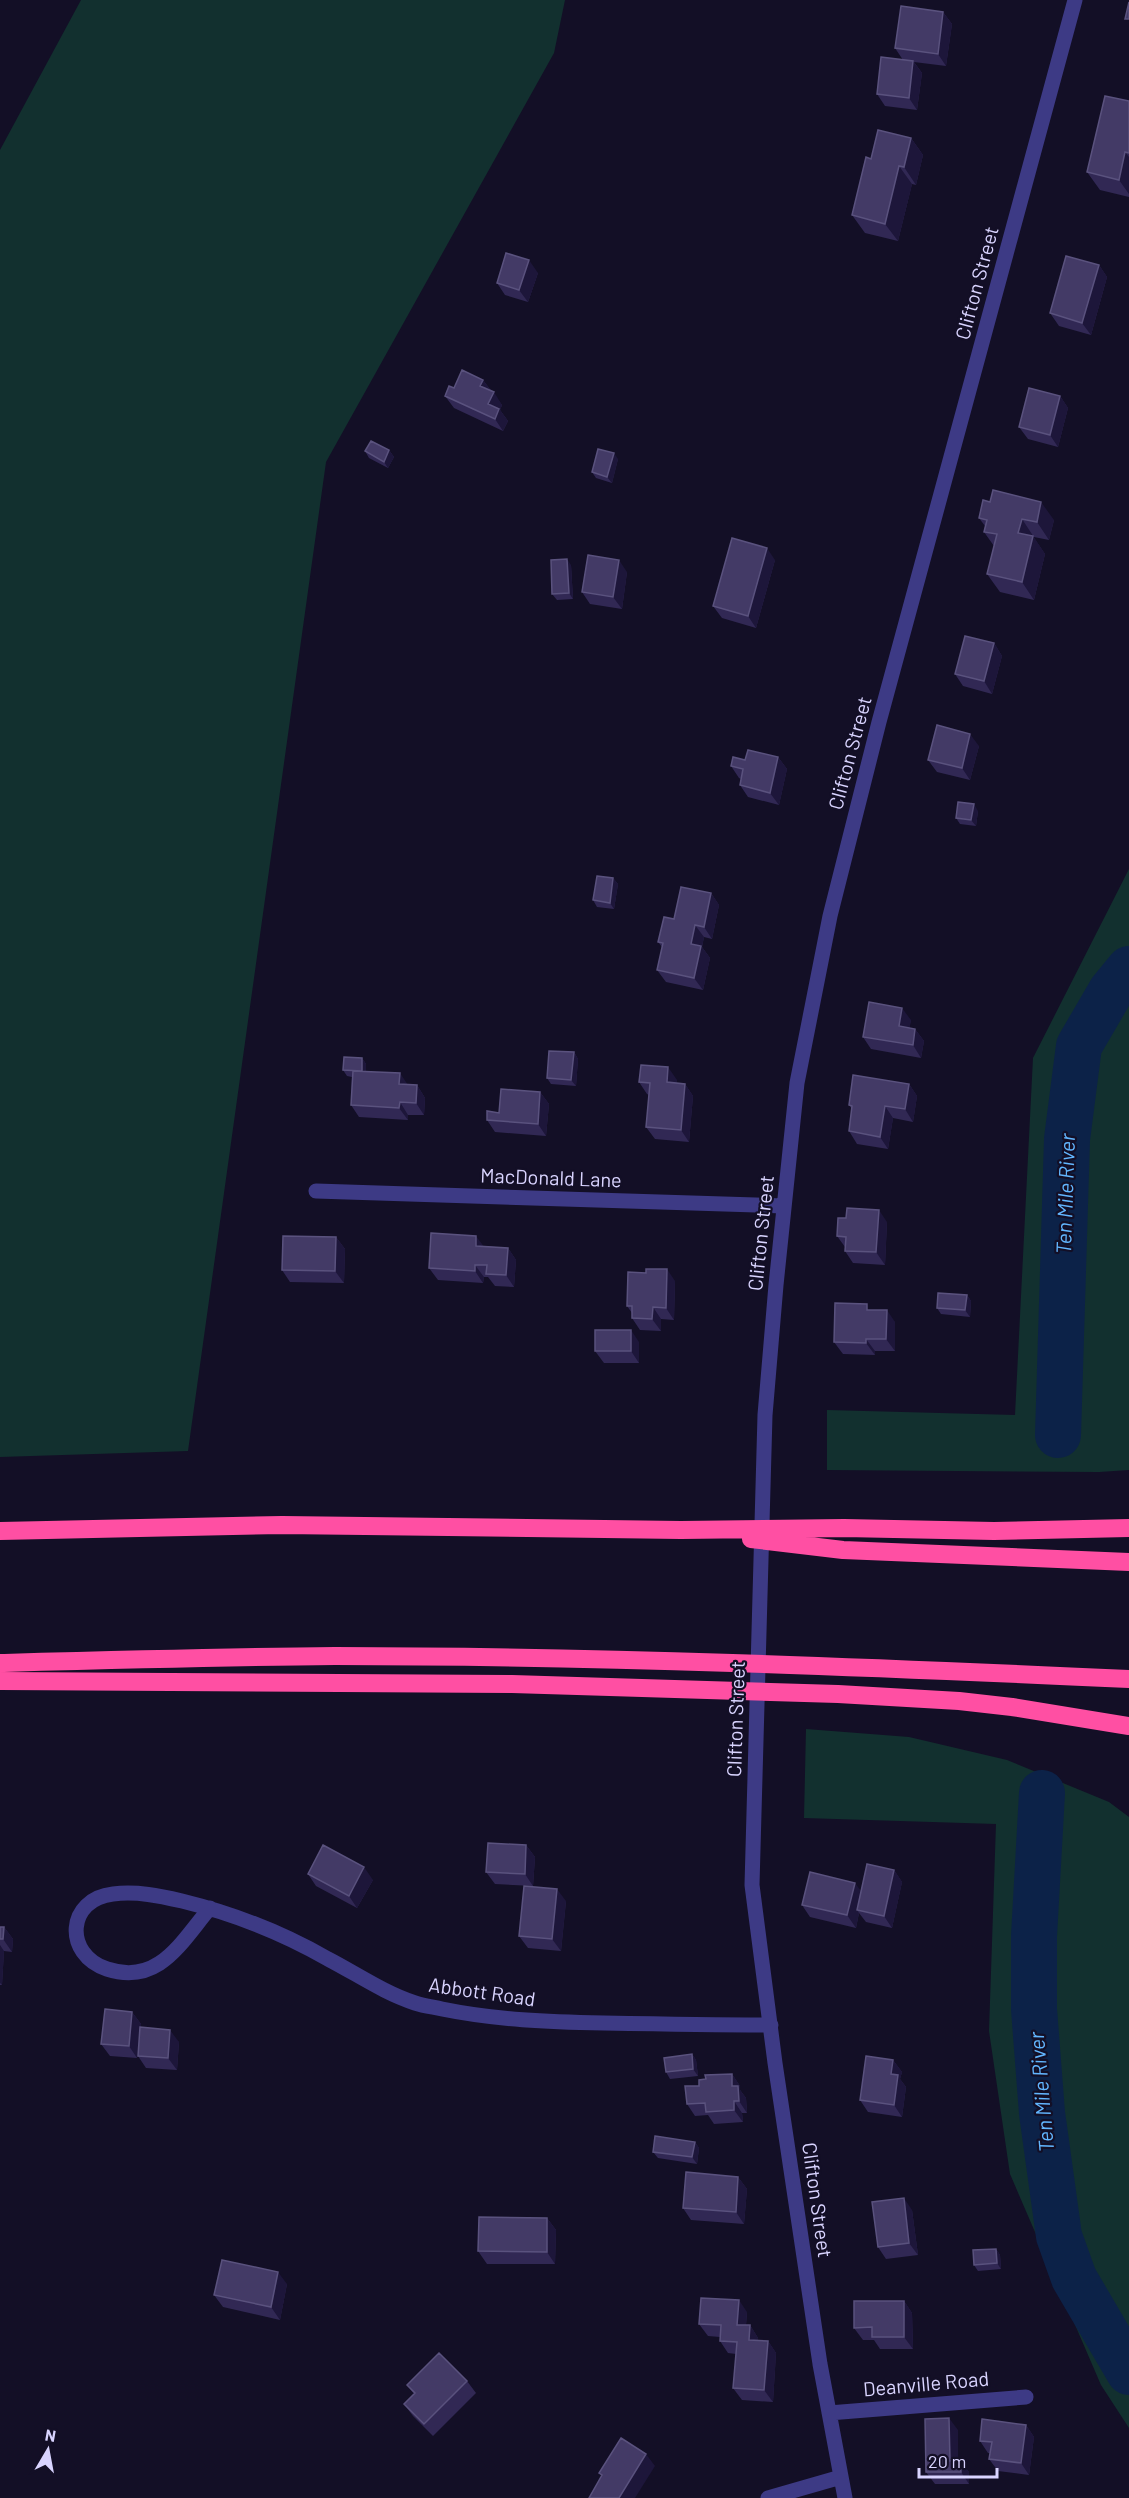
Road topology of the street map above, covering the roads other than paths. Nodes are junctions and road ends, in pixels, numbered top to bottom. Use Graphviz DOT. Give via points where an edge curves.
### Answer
graph roads {
  1 [pos="1075,0"];
  2 [pos="316,1191"];
  3 [pos="784,1206"];
  4 [pos="1129,1528"];
  5 [pos="681,1530"];
  6 [pos="0,1531"];
  7 [pos="1129,1562"];
  8 [pos="0,1662"];
  9 [pos="1129,1679"];
  10 [pos="0,1681"];
  11 [pos="1129,1726"];
  12 [pos="210,1908"];
  13 [pos="771,2025"];
  14 [pos="1026,2397"];
  15 [pos="829,2413"];
  16 [pos="841,2476"];
  17 [pos="774,2497"];
  18 [pos="845,2498"];
  1 -- 3 [label="street, Clifton Street" via="830,916 797,1083"];
  2 -- 3 [label="street, MacDonald Lane"];
  3 -- 13 [label="street, Clifton Street" via="765,1415 752,1885"];
  4 -- 5 [label="highway"];
  5 -- 6 [label="highway" via="282,1525"];
  5 -- 7 [label="highway" via="843,1550"];
  8 -- 9 [label="highway" via="337,1656 676,1662"];
  10 -- 11 [label="highway" via="337,1681 838,1694 959,1701"];
  12 -- 12 [label="street, Abbott Road" via="152,1970 130,1973 107,1969 79,1948 75,1934 78,1918 88,1904 110,1894 134,1893"];
  12 -- 13 [label="street, Abbott Road" via="292,1939 416,2004 460,2014 536,2022"];
  13 -- 15 [label="street, Clifton Street"];
  14 -- 15 [label="street, Deanville Road"];
  15 -- 16 [label="street, Clifton Street"];
  16 -- 17 [label="street"];
  16 -- 18 [label="street, Clifton Street"];
}
